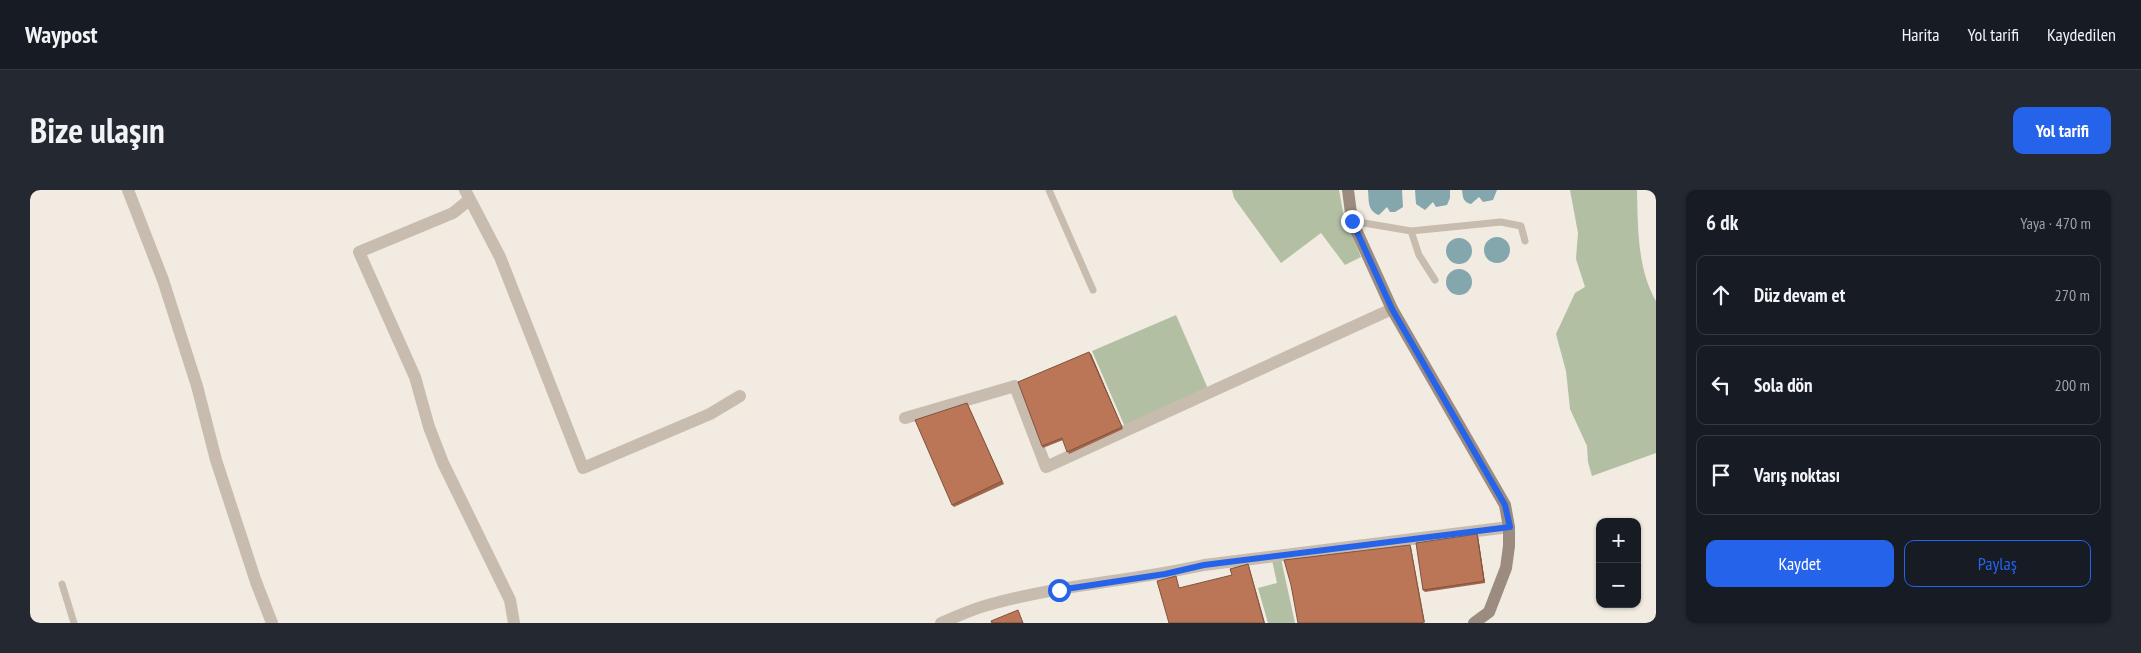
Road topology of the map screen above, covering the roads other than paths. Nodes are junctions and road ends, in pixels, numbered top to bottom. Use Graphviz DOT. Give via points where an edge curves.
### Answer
graph roads {
  1 [pos="128,190"];
  2 [pos="1049,190"];
  3 [pos="1348,190"];
  4 [pos="467,195"];
  5 [pos="1354,225"];
  6 [pos="1411,230"];
  7 [pos="1525,241"];
  8 [pos="1435,280"];
  9 [pos="1093,290"];
  10 [pos="1392,309"];
  11 [pos="740,396"];
  12 [pos="906,418"];
  13 [pos="1510,527"];
  14 [pos="62,584"];
  15 [pos="74,623"];
  16 [pos="272,623"];
  17 [pos="514,623"];
  18 [pos="941,623"];
  19 [pos="1474,623"];
  1 -- 16 [label="street" via="164,280 216,460"];
  2 -- 9 [label="lane"];
  3 -- 5 [label="street"];
  4 -- 11 [label="street" via="500,257 583,468 710,414"];
  4 -- 17 [label="street" via="453,213 359,252 415,377 443,463 510,600"];
  5 -- 6 [label="lane"];
  5 -- 10 [label="street"];
  6 -- 7 [label="lane" via="1501,222 1521,226"];
  6 -- 8 [label="lane" via="1419,255"];
  10 -- 12 [label="street" via="1046,467 1015,386"];
  10 -- 13 [label="street" via="1498,491"];
  13 -- 18 [label="street" via="1204,565 987,605"];
  13 -- 19 [label="street" via="1506,568 1489,612"];
  14 -- 15 [label="lane"];
}
